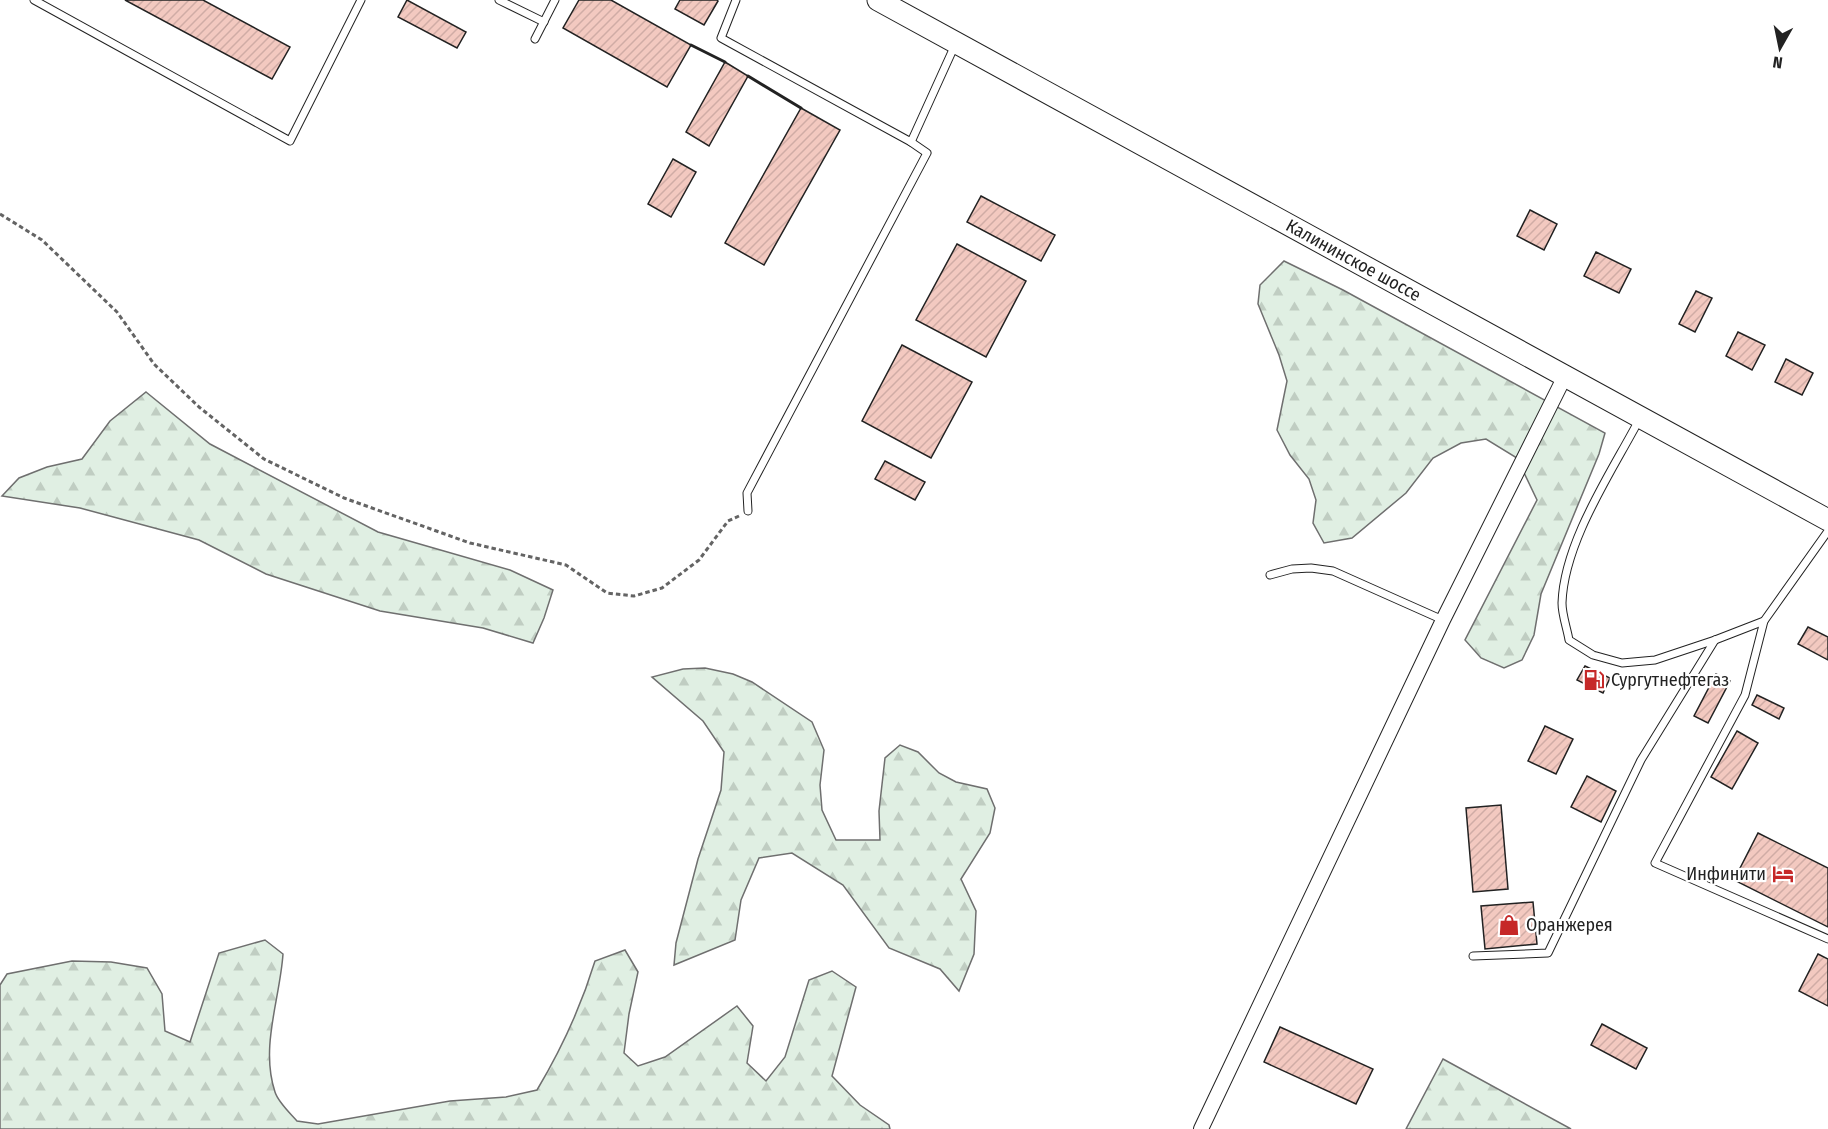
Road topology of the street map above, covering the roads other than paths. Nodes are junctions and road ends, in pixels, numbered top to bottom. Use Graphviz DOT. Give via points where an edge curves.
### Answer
graph roads {
  1 [pos="34,0"];
  2 [pos="361,0"];
  3 [pos="499,0"];
  4 [pos="555,0"];
  5 [pos="736,0"];
  6 [pos="878,0"];
  7 [pos="543,22"];
  8 [pos="535,39"];
  9 [pos="956,43"];
  10 [pos="911,142"];
  11 [pos="1565,376"];
  12 [pos="1641,418"];
  13 [pos="748,511"];
  14 [pos="1828,520"];
  15 [pos="1828,531"];
  16 [pos="1270,575"];
  17 [pos="1443,620"];
  18 [pos="1764,621"];
  19 [pos="1715,640"];
  20 [pos="1828,939"];
  21 [pos="1473,956"];
  22 [pos="1202,1129"];
  1 -- 2 [label="lane" via="290,141"];
  3 -- 7 [label="lane"];
  4 -- 7 [label="lane"];
  5 -- 10 [label="lane" via="721,38"];
  6 -- 9 [label="main road, Калининское шоссе"];
  7 -- 8 [label="lane"];
  9 -- 10 [label="lane"];
  9 -- 11 [label="main road, Калининское шоссе"];
  10 -- 13 [label="lane" via="927,153 747,493"];
  11 -- 12 [label="main road, Калининское шоссе"];
  11 -- 17 [label="street"];
  12 -- 14 [label="main road, Калининское шоссе"];
  12 -- 19 [label="lane" via="1580,531 1567,569 1562,604 1569,640 1593,655 1622,663 1655,660"];
  15 -- 18 [label="lane"];
  16 -- 17 [label="lane" via="1292,569 1333,571"];
  17 -- 22 [label="street"];
  18 -- 19 [label="lane"];
  18 -- 20 [label="lane" via="1745,695 1655,863"];
  19 -- 21 [label="lane" via="1641,760 1548,953"];
}
